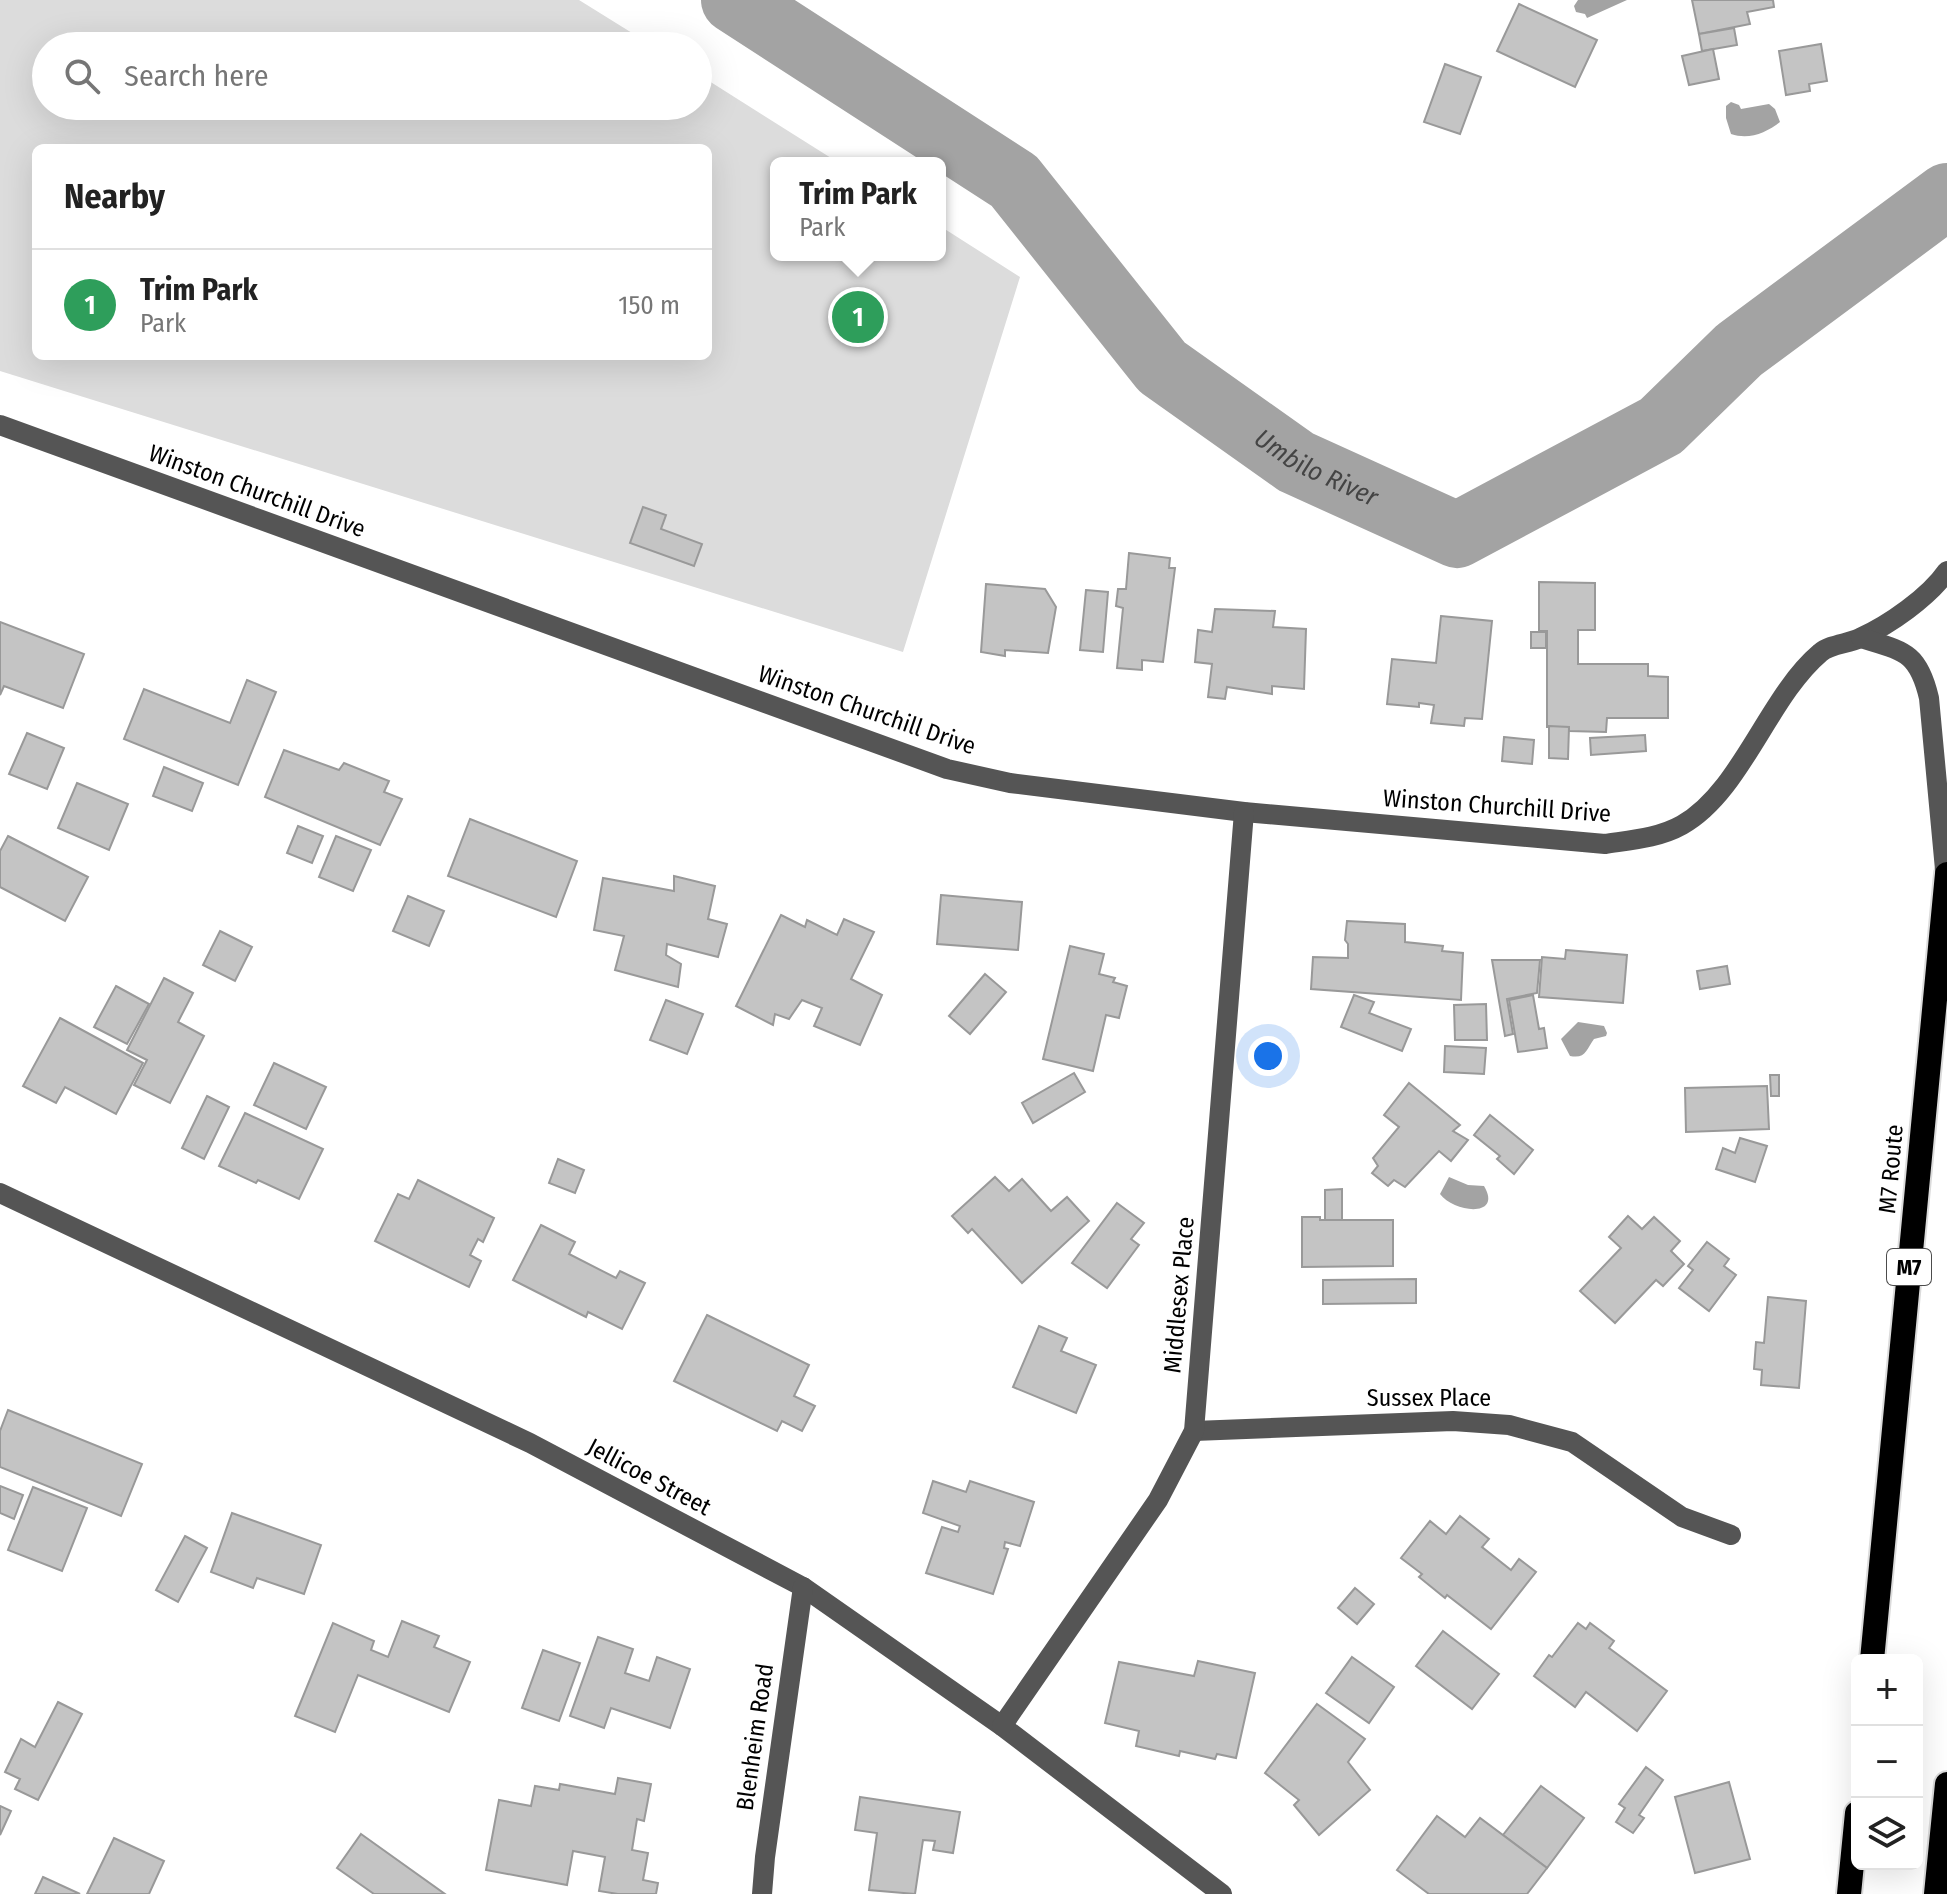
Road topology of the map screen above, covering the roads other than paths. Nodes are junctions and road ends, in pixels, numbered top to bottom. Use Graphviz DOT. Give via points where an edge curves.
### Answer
graph roads {
  1 [pos="0,425"];
  2 [pos="1947,571"];
  3 [pos="1861,638"];
  4 [pos="1244,812"];
  5 [pos="1947,874"];
  6 [pos="1946,880"];
  7 [pos="0,1193"];
  8 [pos="1194,1431"];
  9 [pos="1731,1535"];
  10 [pos="803,1587"];
  11 [pos="1873,1654"];
  12 [pos="1002,1726"];
  13 [pos="1947,1784"];
  14 [pos="1851,1870"];
  15 [pos="762,1894"];
  16 [pos="1222,1894"];
  17 [pos="1849,1894"];
  18 [pos="1936,1894"];
  1 -- 4 [label="street, Winston Churchill Drive" via="947,769 1010,783"];
  2 -- 3 [label="street, Winston Churchill Drive" via="1915,603"];
  3 -- 4 [label="street, Winston Churchill Drive" via="1822,651 1794,681 1719,794 1683,825 1646,839 1605,844"];
  3 -- 6 [label="street" via="1899,650 1923,675"];
  4 -- 8 [label="street, Middlesex Place"];
  5 -- 6 [label="highway, M7 Route / M7"];
  6 -- 11 [label="highway, M7 Route / M7"];
  7 -- 10 [label="street, Jellicoe Street" via="530,1443"];
  8 -- 9 [label="street, Sussex Place" via="1453,1421 1509,1425 1572,1442 1682,1517"];
  8 -- 12 [label="street, Middlesex Place" via="1158,1500"];
  10 -- 12 [label="street, Jellicoe Street"];
  10 -- 15 [label="street, Blenheim Road"];
  12 -- 16 [label="street, Jellicoe Street"];
  13 -- 18 [label="highway"];
  14 -- 17 [label="highway"];
}
